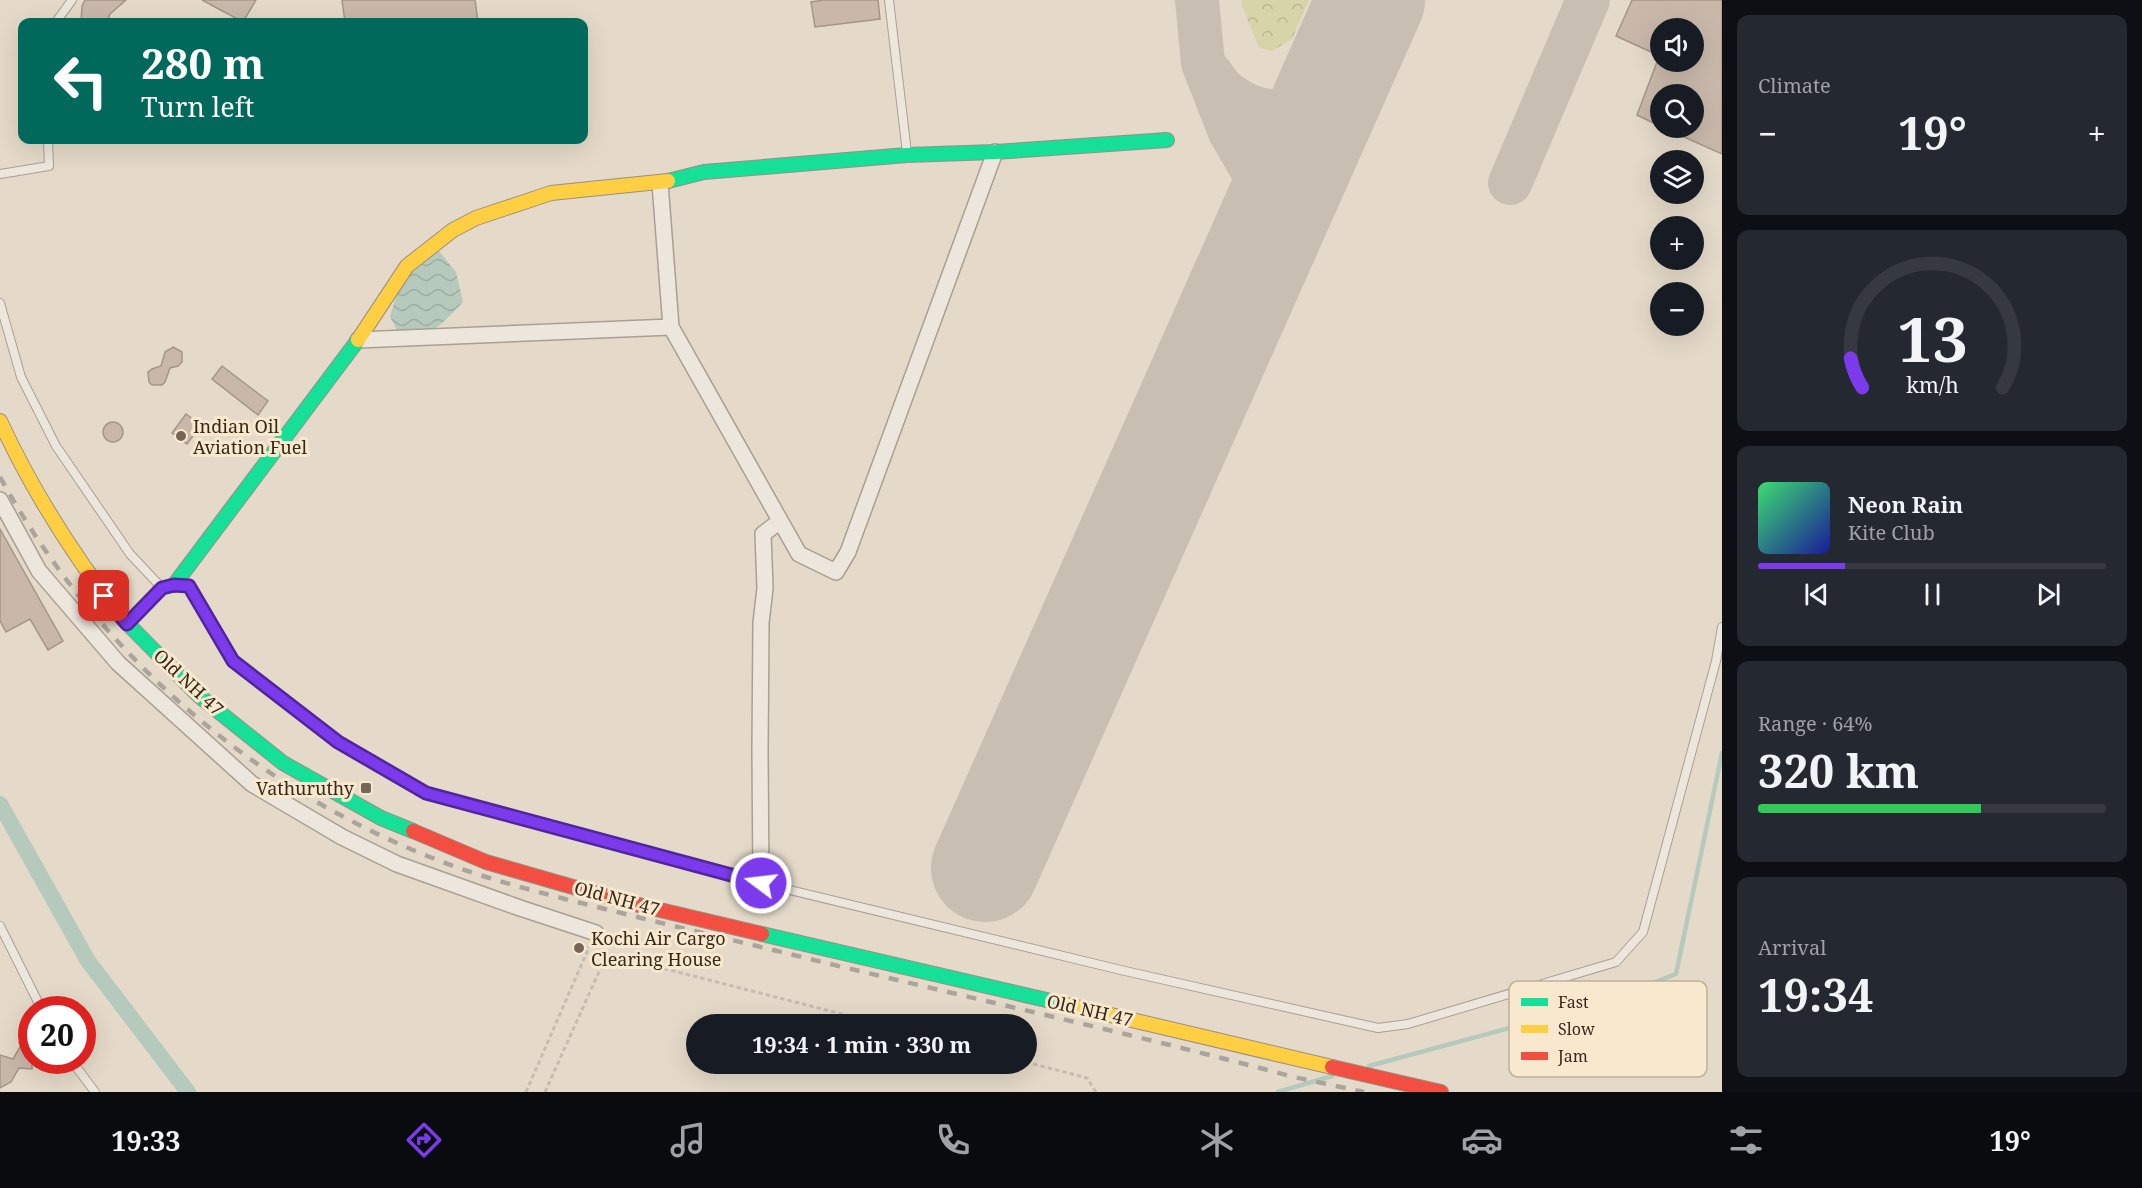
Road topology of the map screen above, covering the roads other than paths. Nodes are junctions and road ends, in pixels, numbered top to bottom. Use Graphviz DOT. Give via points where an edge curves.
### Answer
graph roads {
  1 [pos="72,0"];
  2 [pos="890,0"];
  3 [pos="59,18"];
  4 [pos="1167,140"];
  5 [pos="48,144"];
  6 [pos="995,152"];
  7 [pos="907,155"];
  8 [pos="0,174"];
  9 [pos="660,183"];
  10 [pos="0,303"];
  11 [pos="671,327"];
  12 [pos="358,340"];
  13 [pos="0,422"];
  14 [pos="0,500"];
  15 [pos="780,521"];
  16 [pos="168,586"];
  17 [pos="127,624"];
  18 [pos="1722,627"];
  19 [pos="761,883"];
  20 [pos="0,926"];
  21 [pos="596,933"];
  22 [pos="1552,981"];
  23 [pos="1509,994"];
  24 [pos="35,996"];
  25 [pos="82,1074"];
  26 [pos="95,1092"];
  27 [pos="1441,1092"];
  1 -- 3 [label="lane"];
  2 -- 7 [label="lane"];
  4 -- 6 [label="main road"];
  5 -- 8 [label="lane" via="49,166"];
  6 -- 7 [label="main road"];
  6 -- 15 [label="street" via="848,552 836,572 799,554"];
  7 -- 9 [label="main road" via="704,172"];
  9 -- 11 [label="street"];
  9 -- 12 [label="main road" via="551,193 476,218 453,230 407,266"];
  10 -- 16 [label="lane" via="21,377 56,446 130,554"];
  11 -- 12 [label="street"];
  11 -- 15 [label="street"];
  12 -- 16 [label="main road"];
  13 -- 17 [label="main road, Old NH 47" via="66,541"];
  14 -- 21 [label="street" via="39,571 118,663 252,784 397,864"];
  15 -- 19 [label="street" via="763,534"];
  16 -- 17 [label="lane"];
  16 -- 19 [label="lane" via="189,586 233,661 338,742 426,793"];
  17 -- 27 [label="main road, Old NH 47" via="198,695 283,763 381,819 486,862 622,901"];
  18 -- 22 [label="lane" via="1643,932 1616,962"];
  19 -- 23 [label="lane" via="1378,1028 1408,1024"];
  20 -- 24 [label="lane"];
  25 -- 26 [label="lane"];
}
